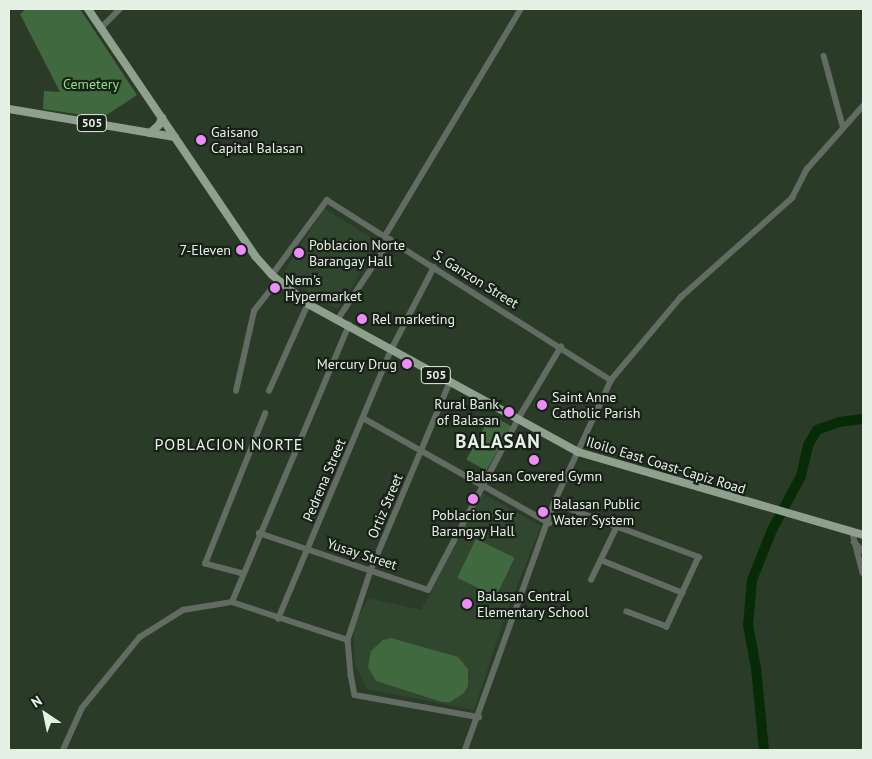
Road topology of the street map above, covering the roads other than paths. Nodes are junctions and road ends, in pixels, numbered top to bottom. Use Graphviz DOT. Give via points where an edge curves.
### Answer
graph roads {
  1 [pos="88,9"];
  2 [pos="120,9"];
  3 [pos="521,9"];
  4 [pos="101,28"];
  5 [pos="824,56"];
  6 [pos="863,106"];
  7 [pos="9,109"];
  8 [pos="162,118"];
  9 [pos="843,126"];
  10 [pos="150,133"];
  11 [pos="175,137"];
  12 [pos="387,238"];
  13 [pos="434,267"];
  14 [pos="275,278"];
  15 [pos="308,304"];
  16 [pos="338,319"];
  17 [pos="349,325"];
  18 [pos="561,347"];
  19 [pos="391,350"];
  20 [pos="611,380"];
  21 [pos="450,383"];
  22 [pos="236,391"];
  23 [pos="269,391"];
  24 [pos="266,414"];
  25 [pos="363,418"];
  26 [pos="518,419"];
  27 [pos="421,452"];
  28 [pos="578,452"];
  29 [pos="482,487"];
  30 [pos="554,503"];
  31 [pos="549,523"];
  32 [pos="617,526"];
  33 [pos="259,534"];
  34 [pos="863,535"];
  35 [pos="852,537"];
  36 [pos="308,550"];
  37 [pos="863,551"];
  38 [pos="601,560"];
  39 [pos="371,571"];
  40 [pos="863,573"];
  41 [pos="243,574"];
  42 [pos="591,580"];
  43 [pos="683,593"];
  44 [pos="232,602"];
  45 [pos="627,612"];
  46 [pos="278,619"];
  47 [pos="348,640"];
  48 [pos="479,717"];
  49 [pos="62,750"];
  50 [pos="466,750"];
  1 -- 4 [label="main road, Iloilo East Coast-Capiz Road"];
  2 -- 4 [label="street"];
  3 -- 12 [label="street"];
  4 -- 8 [label="main road, Iloilo East Coast-Capiz Road"];
  5 -- 9 [label="street"];
  6 -- 9 [label="street"];
  7 -- 10 [label="main road, 505"];
  8 -- 10 [label="main road"];
  8 -- 11 [label="main road, Iloilo East Coast-Capiz Road"];
  9 -- 20 [label="street" via="799,180 792,198 681,297"];
  10 -- 11 [label="main road, 505"];
  11 -- 14 [label="main road, Iloilo East Coast-Capiz Road / 505"];
  12 -- 13 [label="street, S. Ganzon Street"];
  12 -- 14 [label="street, S. Ganzon Street" via="327,200"];
  12 -- 16 [label="street"];
  13 -- 18 [label="street, S. Ganzon Street"];
  13 -- 19 [label="street, Pedrena Street"];
  14 -- 15 [label="main road, Iloilo East Coast-Capiz Road / 505"];
  14 -- 22 [label="street" via="254,312"];
  15 -- 16 [label="main road, Iloilo East Coast-Capiz Road / 505"];
  15 -- 23 [label="street"];
  16 -- 17 [label="main road, Iloilo East Coast-Capiz Road / 505"];
  17 -- 19 [label="main road, Iloilo East Coast-Capiz Road / 505"];
  17 -- 33 [label="street"];
  18 -- 20 [label="street, S. Ganzon Street"];
  18 -- 26 [label="street"];
  19 -- 21 [label="main road, Iloilo East Coast-Capiz Road / 505"];
  19 -- 25 [label="street, Pedrena Street"];
  20 -- 28 [label="street"];
  21 -- 26 [label="main road, Iloilo East Coast-Capiz Road / 505"];
  21 -- 27 [label="street, Ortiz Street"];
  24 -- 41 [label="street" via="205,564"];
  25 -- 27 [label="street"];
  25 -- 36 [label="street, Pedrena Street"];
  26 -- 28 [label="main road, Iloilo East Coast-Capiz Road / 505"];
  26 -- 29 [label="street"];
  27 -- 29 [label="street"];
  27 -- 39 [label="street, Ortiz Street"];
  28 -- 30 [label="street"];
  28 -- 35 [label="main road, Iloilo East Coast-Capiz Road / 505" via="769,508"];
  29 -- 31 [label="street"];
  29 -- 39 [label="street, Yusay Street" via="428,590"];
  30 -- 31 [label="street"];
  30 -- 32 [label="street"];
  31 -- 48 [label="street"];
  32 -- 38 [label="street"];
  32 -- 43 [label="street" via="699,557"];
  33 -- 36 [label="street, Yusay Street"];
  33 -- 41 [label="street"];
  34 -- 35 [label="main road, Iloilo East Coast-Capiz Road / 505"];
  35 -- 37 [label="street"];
  35 -- 40 [label="street"];
  36 -- 39 [label="street, Yusay Street"];
  36 -- 46 [label="street, Pedrena Street"];
  38 -- 42 [label="street"];
  38 -- 43 [label="street"];
  39 -- 47 [label="street, Ortiz Street"];
  41 -- 44 [label="street"];
  43 -- 45 [label="street" via="667,626"];
  44 -- 46 [label="street"];
  44 -- 49 [label="street" via="183,610 140,637 82,708"];
  46 -- 47 [label="street" via="319,628"];
  47 -- 48 [label="street" via="355,695"];
  48 -- 50 [label="street"];
}
